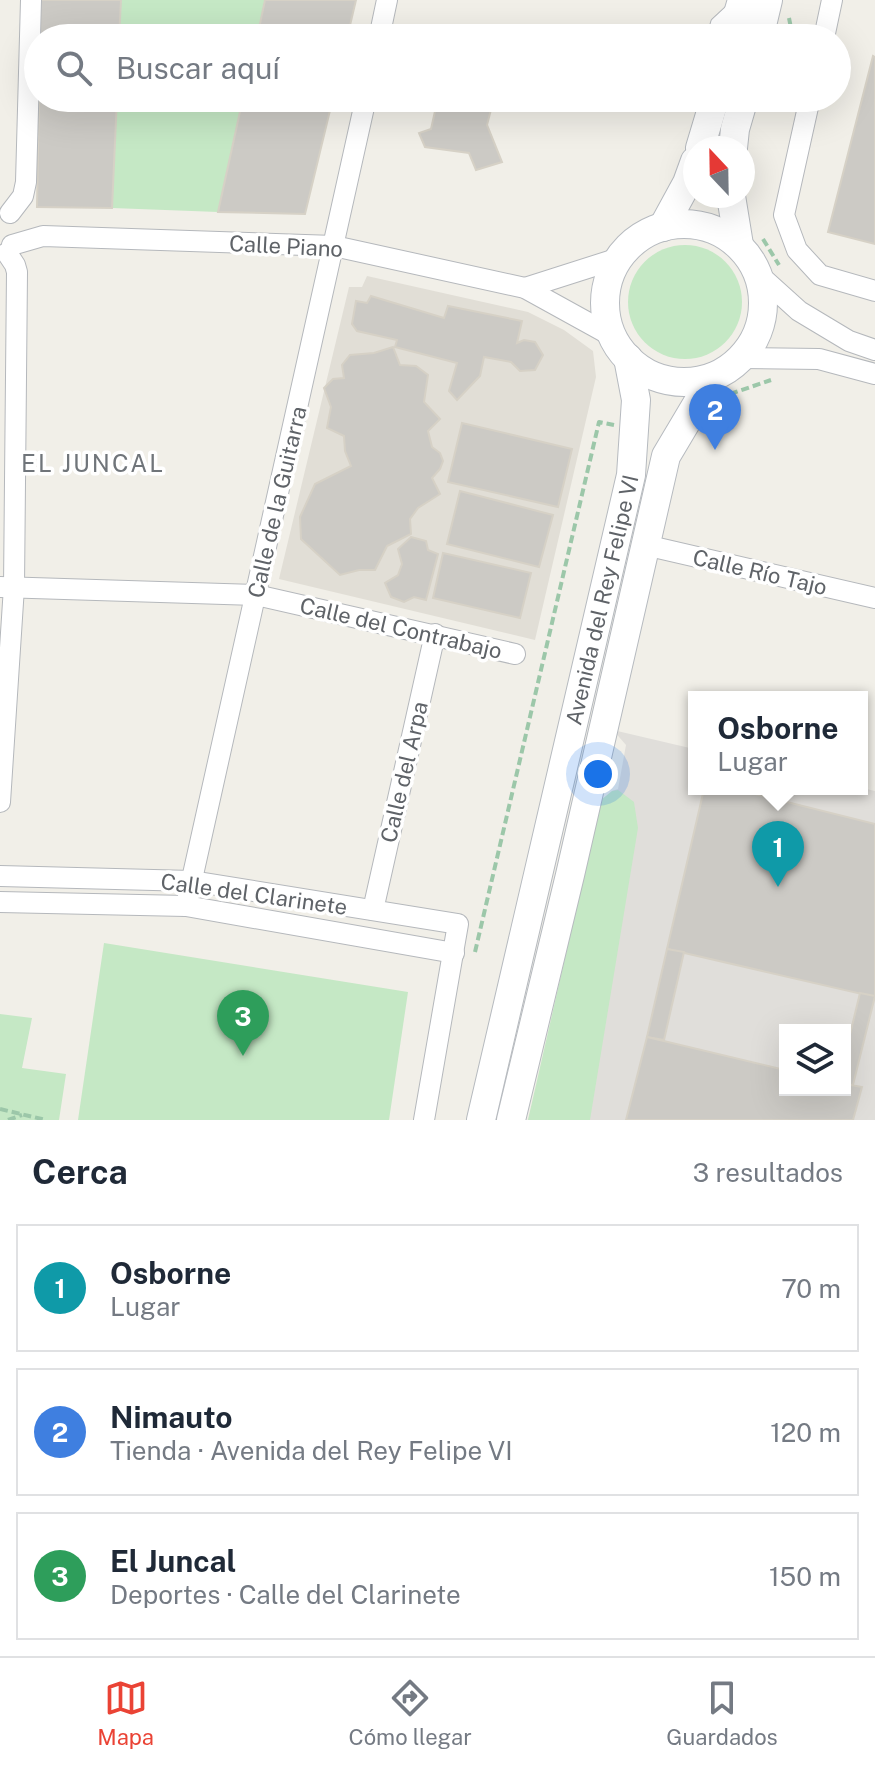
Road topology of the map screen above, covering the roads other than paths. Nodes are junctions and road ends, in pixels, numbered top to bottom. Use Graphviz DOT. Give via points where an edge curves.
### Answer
graph roads {
  1 [pos="31,0"];
  2 [pos="387,0"];
  3 [pos="832,0"];
  4 [pos="758,14"];
  5 [pos="30,24"];
  6 [pos="382,24"];
  7 [pos="716,24"];
  8 [pos="827,24"];
  9 [pos="28,112"];
  10 [pos="363,112"];
  11 [pos="710,112"];
  12 [pos="741,112"];
  13 [pos="807,112"];
  14 [pos="703,136"];
  15 [pos="734,136"];
  16 [pos="683,190"];
  17 [pos="733,208"];
  18 [pos="8,213"];
  19 [pos="663,227"];
  20 [pos="43,236"];
  21 [pos="739,245"];
  22 [pos="334,246"];
  23 [pos="6,252"];
  24 [pos="619,258"];
  25 [pos="758,274"];
  26 [pos="525,288"];
  27 [pos="875,291"];
  28 [pos="620,347"];
  29 [pos="875,350"];
  30 [pos="741,358"];
  31 [pos="875,374"];
  32 [pos="713,377"];
  33 [pos="645,545"];
  34 [pos="7,587"];
  35 [pos="256,595"];
  36 [pos="875,598"];
  37 [pos="435,634"];
  38 [pos="515,654"];
  39 [pos="0,802"];
  40 [pos="0,876"];
  41 [pos="192,881"];
  42 [pos="0,902"];
  43 [pos="186,906"];
  44 [pos="373,910"];
  45 [pos="454,953"];
  46 [pos="424,1120"];
  47 [pos="481,1120"];
  48 [pos="511,1120"];
  1 -- 5 [label="street"];
  2 -- 6 [label="street"];
  3 -- 8 [label="street"];
  4 -- 7 [label="lane"];
  9 -- 18 [label="street" via="26,182 23,196"];
  10 -- 22 [label="street, Calle de la Guitarra"];
  11 -- 14 [label="main road"];
  12 -- 15 [label="main road"];
  13 -- 27 [label="street" via="784,215 797,250 820,275"];
  16 -- 19 [label="main road"];
  17 -- 21 [label="main road"];
  18 -- 20 [label="street, Calle Piano" via="26,230"];
  18 -- 23 [label="street" via="15,238"];
  19 -- 21 [label="main road" via="690,224"];
  19 -- 24 [label="main road" via="638,239"];
  20 -- 22 [label="street, Calle Piano"];
  20 -- 23 [label="street, Calle Piano"];
  21 -- 25 [label="main road"];
  22 -- 26 [label="street, Calle Piano"];
  22 -- 35 [label="street, Calle de la Guitarra"];
  23 -- 34 [label="street" via="17,272"];
  24 -- 26 [label="street"];
  24 -- 28 [label="main road" via="608,283 605,310"];
  25 -- 29 [label="street" via="799,311"];
  25 -- 30 [label="main road" via="762,319"];
  26 -- 28 [label="street"];
  28 -- 32 [label="main road" via="646,372 668,380"];
  28 -- 47 [label="main road, Avenida del Rey Felipe VI" via="636,400 631,475"];
  30 -- 31 [label="street" via="819,359"];
  30 -- 32 [label="main road"];
  32 -- 33 [label="main road, Avenida del Rey Felipe VI" via="666,456"];
  33 -- 36 [label="street, Calle Río Tajo"];
  33 -- 48 [label="main road, Avenida del Rey Felipe VI"];
  34 -- 35 [label="street, Calle del Contrabajo"];
  34 -- 39 [label="street"];
  35 -- 37 [label="street, Calle del Contrabajo"];
  35 -- 41 [label="street, Calle de la Guitarra"];
  37 -- 38 [label="street, Calle del Contrabajo"];
  37 -- 44 [label="street, Calle del Arpa"];
  40 -- 41 [label="street, Calle del Clarinete"];
  41 -- 43 [label="street, Calle de la Guitarra"];
  41 -- 44 [label="street, Calle del Clarinete"];
  42 -- 43 [label="street, Calle del Clarinete"];
  43 -- 45 [label="street, Calle del Clarinete"];
  44 -- 45 [label="street, Calle del Clarinete" via="458,924"];
  45 -- 46 [label="street"];
}
